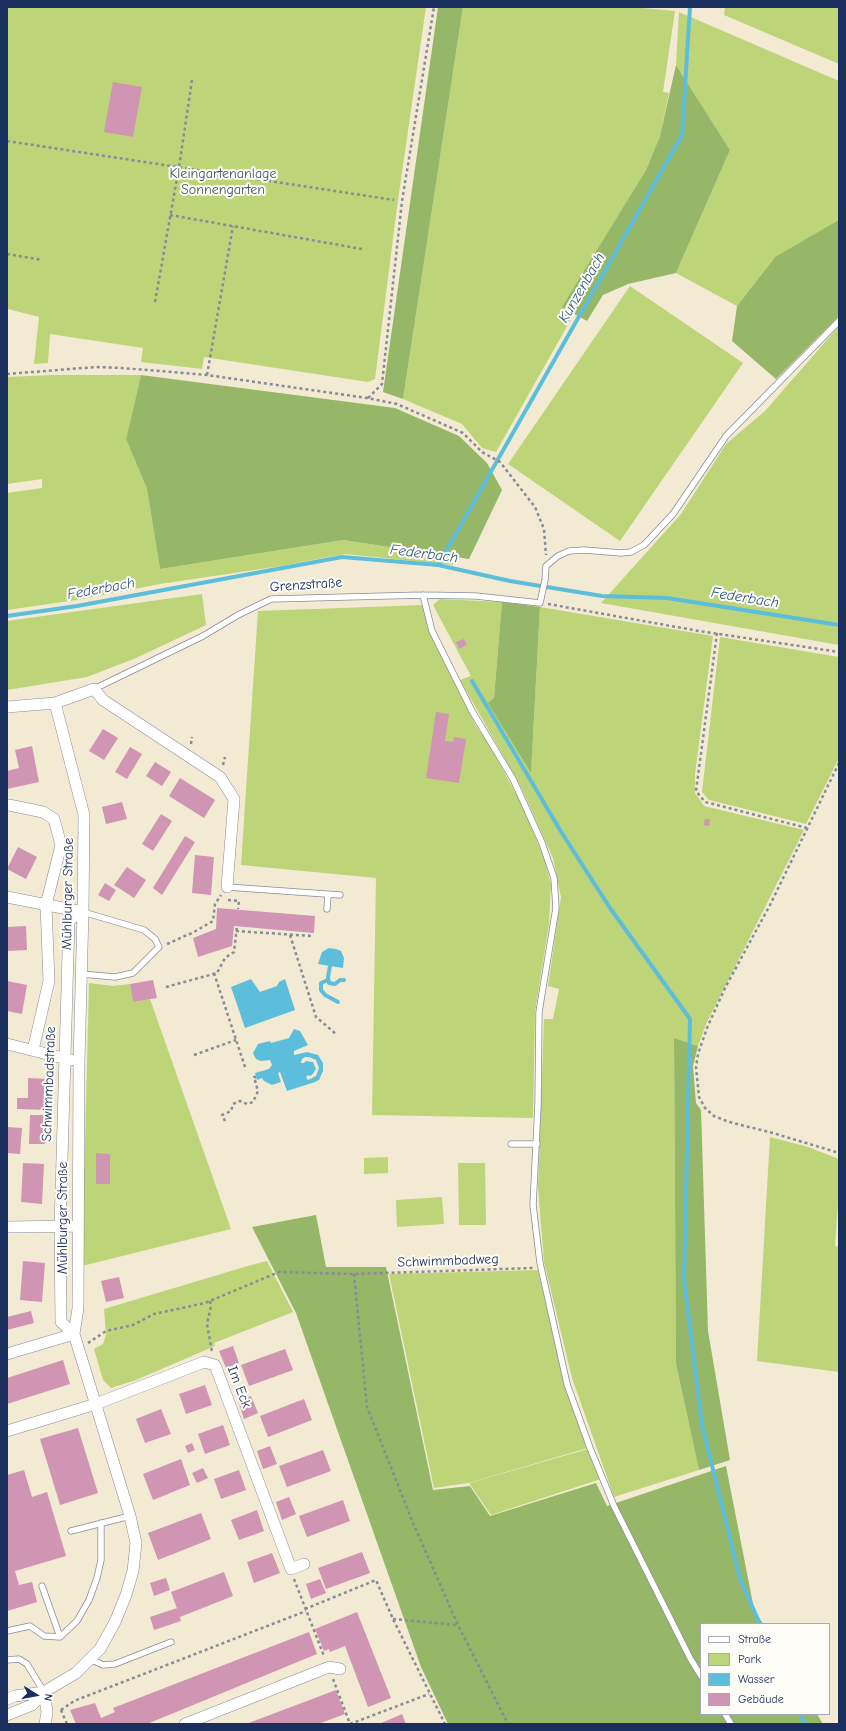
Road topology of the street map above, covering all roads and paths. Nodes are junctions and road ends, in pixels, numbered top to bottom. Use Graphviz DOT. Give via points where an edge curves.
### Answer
graph roads {
  1 [pos="434,7"];
  2 [pos="192,80"];
  3 [pos="7,141"];
  4 [pos="179,167"];
  5 [pos="394,200"];
  6 [pos="170,215"];
  7 [pos="233,226"];
  8 [pos="362,249"];
  9 [pos="7,254"];
  10 [pos="42,260"];
  11 [pos="155,302"];
  12 [pos="839,321"];
  13 [pos="7,374"];
  14 [pos="207,375"];
  15 [pos="367,398"];
  16 [pos="546,566"];
  17 [pos="423,595"];
  18 [pos="540,603"];
  19 [pos="717,633"];
  20 [pos="839,652"];
  21 [pos="94,689"];
  22 [pos="55,703"];
  23 [pos="7,707"];
  24 [pos="839,763"];
  25 [pos="9,805"];
  26 [pos="807,828"];
  27 [pos="227,887"];
  28 [pos="328,894"];
  29 [pos="340,896"];
  30 [pos="7,897"];
  31 [pos="46,905"];
  32 [pos="327,909"];
  33 [pos="83,912"];
  34 [pos="237,926"];
  35 [pos="236,930"];
  36 [pos="290,935"];
  37 [pos="312,936"];
  38 [pos="159,947"];
  39 [pos="214,973"];
  40 [pos="82,974"];
  41 [pos="166,987"];
  42 [pos="336,1034"];
  43 [pos="236,1040"];
  44 [pos="7,1044"];
  45 [pos="33,1050"];
  46 [pos="194,1055"];
  47 [pos="65,1059"];
  48 [pos="79,1062"];
  49 [pos="246,1070"];
  50 [pos="256,1077"];
  51 [pos="225,1121"];
  52 [pos="511,1144"];
  53 [pos="537,1144"];
  54 [pos="839,1153"];
  55 [pos="78,1226"];
  56 [pos="7,1227"];
  57 [pos="60,1227"];
  58 [pos="540,1263"];
  59 [pos="354,1274"];
  60 [pos="210,1301"];
  61 [pos="74,1334"];
  62 [pos="79,1348"];
  63 [pos="7,1354"];
  64 [pos="210,1364"];
  65 [pos="96,1404"];
  66 [pos="7,1431"];
  67 [pos="130,1516"];
  68 [pos="100,1522"];
  69 [pos="71,1531"];
  70 [pos="304,1564"];
  71 [pos="291,1569"];
  72 [pos="42,1586"];
  73 [pos="305,1610"];
  74 [pos="393,1618"];
  75 [pos="458,1625"];
  76 [pos="7,1631"];
  77 [pos="60,1638"];
  78 [pos="171,1642"];
  79 [pos="90,1659"];
  80 [pos="7,1660"];
  81 [pos="334,1668"];
  82 [pos="700,1674"];
  83 [pos="44,1692"];
  84 [pos="429,1694"];
  85 [pos="7,1699"];
  86 [pos="61,1710"];
  87 [pos="726,1715"];
  88 [pos="7,1716"];
  89 [pos="45,1724"];
  90 [pos="185,1724"];
  91 [pos="350,1724"];
  92 [pos="445,1724"];
  93 [pos="508,1724"];
  94 [pos="731,1724"];
  1 -- 15 [label="path" via="402,201 382,384"];
  2 -- 4 [label="path"];
  3 -- 4 [label="path"];
  4 -- 5 [label="path"];
  4 -- 6 [label="path"];
  6 -- 7 [label="path"];
  6 -- 11 [label="path"];
  7 -- 8 [label="path"];
  7 -- 14 [label="path"];
  9 -- 10 [label="path"];
  12 -- 16 [label="lane" via="726,436 673,514 644,545 631,552 621,553 569,551"];
  13 -- 14 [label="path" via="96,367"];
  14 -- 15 [label="path"];
  15 -- 16 [label="path" via="397,404 463,433 482,452 496,458 535,507 544,529"];
  16 -- 18 [label="lane"];
  17 -- 18 [label="lane, Grenzstraße" via="476,596"];
  17 -- 21 [label="lane, Grenzstraße" via="271,599"];
  17 -- 53 [label="lane" via="432,631 472,711 513,780 542,843 554,878 556,908 539,1012"];
  18 -- 19 [label="path"];
  19 -- 20 [label="path"];
  19 -- 26 [label="path" via="696,791 705,802"];
  21 -- 22 [label="street, Grenzstraße"];
  21 -- 27 [label="street" via="103,700 220,776 234,799"];
  22 -- 23 [label="street, Grenzstraße"];
  22 -- 33 [label="street, Mühlburger Straße" via="84,815"];
  24 -- 26 [label="path"];
  25 -- 31 [label="street, Schwimmbadstraße" via="43,812 54,819 61,845"];
  26 -- 54 [label="path" via="707,1028 696,1067 699,1097 705,1108 714,1116"];
  27 -- 28 [label="lane"];
  27 -- 38 [label="path" via="215,904 213,921"];
  28 -- 29 [label="lane"];
  28 -- 32 [label="lane"];
  30 -- 31 [label="street"];
  31 -- 33 [label="street"];
  31 -- 45 [label="street, Schwimmbadstraße" via="49,980"];
  33 -- 38 [label="lane" via="144,930"];
  33 -- 40 [label="street, Mühlburger Straße"];
  33 -- 47 [label="street, Schwimmbadstraße" via="69,920"];
  34 -- 35 [label="path"];
  35 -- 36 [label="path"];
  35 -- 39 [label="path" via="234,952 225,958"];
  36 -- 37 [label="path"];
  36 -- 42 [label="path" via="316,1017"];
  38 -- 40 [label="lane" via="133,973 115,977"];
  39 -- 41 [label="path"];
  39 -- 43 [label="path"];
  40 -- 48 [label="street, Mühlburger Straße"];
  43 -- 46 [label="path"];
  43 -- 49 [label="path"];
  44 -- 45 [label="street"];
  45 -- 47 [label="street"];
  47 -- 48 [label="street"];
  47 -- 57 [label="street, Schwimmbadstraße"];
  48 -- 55 [label="street, Mühlburger Straße"];
  50 -- 51 [label="path" via="258,1091 253,1102 247,1104 240,1101 233,1104 231,1111 222,1115"];
  52 -- 53 [label="lane"];
  53 -- 58 [label="lane" via="533,1205"];
  55 -- 57 [label="street"];
  55 -- 61 [label="street, Mühlburger Straße" via="78,1308"];
  56 -- 57 [label="street"];
  57 -- 61 [label="street, Schwimmbadstraße" via="62,1322"];
  58 -- 59 [label="path, Schwimmbadweg" via="533,1268"];
  58 -- 82 [label="lane" via="567,1384 590,1448 614,1506"];
  59 -- 60 [label="path, Schwimmbadweg" via="279,1272"];
  59 -- 75 [label="path" via="367,1407 412,1524"];
  60 -- 62 [label="path, Schwimmbadweg" via="154,1314 133,1325 106,1331"];
  60 -- 64 [label="path" via="207,1324 212,1348"];
  61 -- 62 [label="street, Mühlburger Straße"];
  61 -- 63 [label="street"];
  62 -- 65 [label="street, Mühlburger Straße"];
  64 -- 65 [label="street, Im Eck" via="204,1362"];
  64 -- 71 [label="street, Im Eck" via="215,1365"];
  65 -- 66 [label="street, Im Eck"];
  65 -- 67 [label="street, Mühlburger Straße"];
  67 -- 68 [label="lane"];
  67 -- 79 [label="street, Mühlburger Straße" via="136,1543 133,1571 116,1622 100,1649"];
  68 -- 69 [label="lane"];
  68 -- 77 [label="lane" via="101,1560 89,1600 77,1621"];
  70 -- 71 [label="street"];
  71 -- 73 [label="path"];
  72 -- 77 [label="lane"];
  73 -- 74 [label="path" via="376,1580"];
  73 -- 81 [label="path"];
  73 -- 86 [label="path" via="74,1701"];
  74 -- 75 [label="path"];
  74 -- 84 [label="path"];
  75 -- 93 [label="path"];
  76 -- 77 [label="lane" via="30,1626 44,1636"];
  78 -- 79 [label="lane" via="115,1664 103,1665"];
  79 -- 83 [label="street, Mühlburger Straße" via="76,1673"];
  80 -- 83 [label="lane" via="19,1659 27,1664"];
  81 -- 90 [label="street"];
  81 -- 91 [label="path"];
  83 -- 85 [label="street, Mühlburger Straße"];
  83 -- 88 [label="street, Mühlburger Straße" via="32,1705"];
  83 -- 89 [label="street" via="47,1712"];
  84 -- 91 [label="path"];
  84 -- 92 [label="path"];
  87 -- 94 [label="lane"];
}
